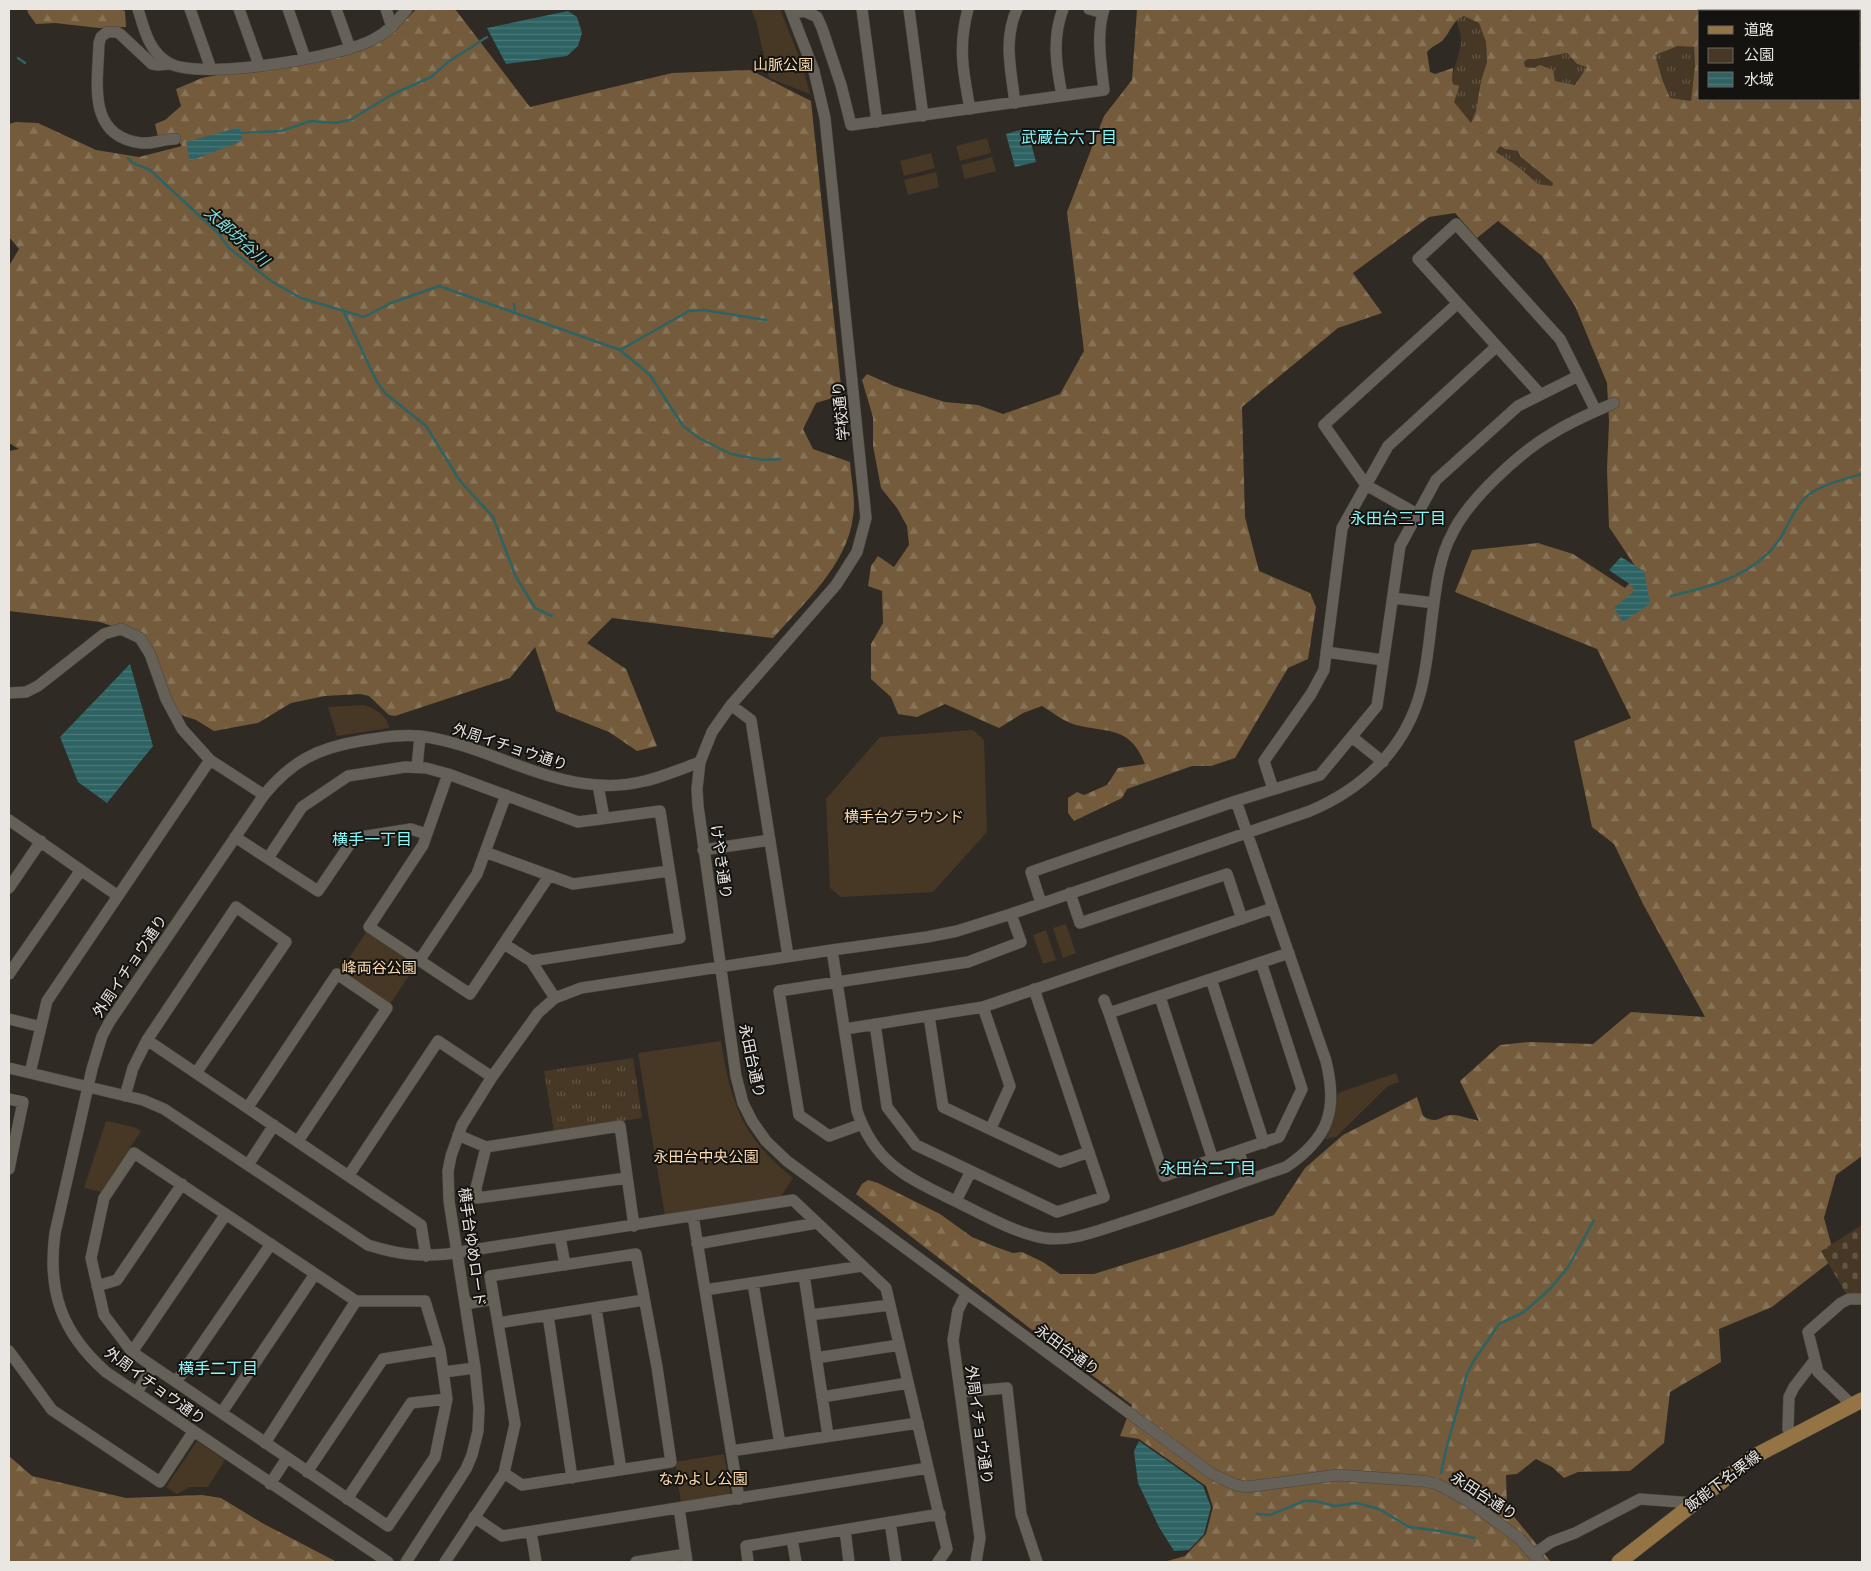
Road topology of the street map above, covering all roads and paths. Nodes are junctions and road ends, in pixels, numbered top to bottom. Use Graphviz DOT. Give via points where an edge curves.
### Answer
graph roads {
  1 [pos="138,9"];
  2 [pos="190,9"];
  3 [pos="239,9"];
  4 [pos="288,9"];
  5 [pos="336,9"];
  6 [pos="386,9"];
  7 [pos="407,9"];
  8 [pos="862,9"];
  9 [pos="909,9"];
  10 [pos="968,9"];
  11 [pos="1017,9"];
  12 [pos="1063,9"];
  13 [pos="1089,9"];
  14 [pos="791,11"];
  15 [pos="1103,11"];
  16 [pos="392,27"];
  17 [pos="350,48"];
  18 [pos="306,58"];
  19 [pos="170,64"];
  20 [pos="259,65"];
  21 [pos="211,70"];
  22 [pos="1062,95"];
  23 [pos="1015,103"];
  24 [pos="970,109"];
  25 [pos="923,116"];
  26 [pos="877,122"];
  27 [pos="175,138"];
  28 [pos="1458,303"];
  29 [pos="1497,346"];
  30 [pos="1578,376"];
  31 [pos="1540,394"];
  32 [pos="1614,402"];
  33 [pos="1596,411"];
  34 [pos="1366,485"];
  35 [pos="1417,514"];
  36 [pos="1393,598"];
  37 [pos="1434,603"];
  38 [pos="1326,652"];
  39 [pos="1384,660"];
  40 [pos="9,693"];
  41 [pos="731,705"];
  42 [pos="420,736"];
  43 [pos="1352,736"];
  44 [pos="210,760"];
  45 [pos="700,762"];
  46 [pos="1383,762"];
  47 [pos="417,767"];
  48 [pos="448,774"];
  49 [pos="598,785"];
  50 [pos="1273,789"];
  51 [pos="264,795"];
  52 [pos="506,795"];
  53 [pos="1236,801"];
  54 [pos="604,818"];
  55 [pos="9,820"];
  56 [pos="1247,833"];
  57 [pos="426,834"];
  58 [pos="235,837"];
  59 [pos="770,840"];
  60 [pos="41,841"];
  61 [pos="703,850"];
  62 [pos="485,852"];
  63 [pos="268,858"];
  64 [pos="80,870"];
  65 [pos="669,871"];
  66 [pos="549,876"];
  67 [pos="9,888"];
  68 [pos="1070,893"];
  69 [pos="118,896"];
  70 [pos="1041,903"];
  71 [pos="1273,908"];
  72 [pos="1011,914"];
  73 [pos="1242,919"];
  74 [pos="504,944"];
  75 [pos="832,950"];
  76 [pos="1289,953"];
  77 [pos="788,956"];
  78 [pos="419,961"];
  79 [pos="531,961"];
  80 [pos="1261,962"];
  81 [pos="721,966"];
  82 [pos="9,974"];
  83 [pos="1211,980"];
  84 [pos="837,982"];
  85 [pos="1034,989"];
  86 [pos="1160,997"];
  87 [pos="555,998"];
  88 [pos="1104,1000"];
  89 [pos="983,1007"];
  90 [pos="1109,1014"];
  91 [pos="929,1016"];
  92 [pos="9,1019"];
  93 [pos="875,1024"];
  94 [pos="41,1027"];
  95 [pos="845,1029"];
  96 [pos="147,1040"];
  97 [pos="9,1068"];
  98 [pos="30,1073"];
  99 [pos="196,1073"];
  100 [pos="492,1078"];
  101 [pos="88,1087"];
  102 [pos="125,1096"];
  103 [pos="9,1099"];
  104 [pos="248,1107"];
  105 [pos="862,1124"];
  106 [pos="274,1125"];
  107 [pos="991,1128"];
  108 [pos="458,1135"];
  109 [pos="298,1141"];
  110 [pos="1264,1143"];
  111 [pos="486,1147"];
  112 [pos="1089,1152"];
  113 [pos="1239,1152"];
  114 [pos="1214,1160"];
  115 [pos="248,1165"];
  116 [pos="9,1169"];
  117 [pos="971,1171"];
  118 [pos="349,1175"];
  119 [pos="627,1178"];
  120 [pos="1248,1180"];
  121 [pos="182,1184"];
  122 [pos="956,1201"];
  123 [pos="226,1214"];
  124 [pos="693,1216"];
  125 [pos="817,1223"];
  126 [pos="634,1226"];
  127 [pos="560,1237"];
  128 [pos="271,1244"];
  129 [pos="697,1244"];
  130 [pos="456,1253"];
  131 [pos="426,1256"];
  132 [pos="565,1265"];
  133 [pos="862,1266"];
  134 [pos="316,1274"];
  135 [pos="804,1275"];
  136 [pos="753,1283"];
  137 [pos="98,1286"];
  138 [pos="705,1290"];
  139 [pos="966,1294"];
  140 [pos="494,1299"];
  141 [pos="1862,1299"];
  142 [pos="644,1300"];
  143 [pos="356,1301"];
  144 [pos="465,1304"];
  145 [pos="890,1305"];
  146 [pos="596,1308"];
  147 [pos="548,1315"];
  148 [pos="810,1315"];
  149 [pos="498,1323"];
  150 [pos="899,1345"];
  151 [pos="9,1350"];
  152 [pos="440,1350"];
  153 [pos="132,1352"];
  154 [pos="816,1358"];
  155 [pos="1814,1361"];
  156 [pos="153,1367"];
  157 [pos="475,1368"];
  158 [pos="444,1372"];
  159 [pos="176,1382"];
  160 [pos="908,1383"];
  161 [pos="137,1392"];
  162 [pos="960,1392"];
  163 [pos="822,1397"];
  164 [pos="447,1399"];
  165 [pos="1858,1403"];
  166 [pos="222,1412"];
  167 [pos="918,1423"];
  168 [pos="194,1432"];
  169 [pos="1792,1435"];
  170 [pos="828,1436"];
  171 [pos="265,1443"];
  172 [pos="780,1444"];
  173 [pos="731,1451"];
  174 [pos="287,1458"];
  175 [pos="928,1468"];
  176 [pos="620,1470"];
  177 [pos="308,1472"];
  178 [pos="504,1473"];
  179 [pos="572,1478"];
  180 [pos="270,1484"];
  181 [pos="347,1499"];
  182 [pos="739,1499"];
  183 [pos="1693,1503"];
  184 [pos="679,1508"];
  185 [pos="940,1514"];
  186 [pos="474,1517"];
  187 [pos="890,1522"];
  188 [pos="845,1530"];
  189 [pos="531,1532"];
  190 [pos="792,1539"];
  191 [pos="687,1558"];
  192 [pos="1537,1558"];
  193 [pos="388,1562"];
  194 [pos="406,1562"];
  195 [pos="445,1562"];
  196 [pos="536,1562"];
  197 [pos="637,1562"];
  198 [pos="748,1562"];
  199 [pos="796,1562"];
  200 [pos="849,1562"];
  201 [pos="896,1562"];
  202 [pos="938,1562"];
  203 [pos="976,1562"];
  204 [pos="1037,1562"];
  205 [pos="1619,1562"];
  1 -- 19 [label="street" via="148,41 156,54"];
  2 -- 21 [label="street"];
  3 -- 20 [label="street"];
  4 -- 18 [label="street"];
  5 -- 17 [label="street"];
  6 -- 16 [label="street"];
  7 -- 16 [label="street"];
  8 -- 26 [label="street"];
  9 -- 25 [label="street"];
  10 -- 24 [label="street" via="962,30 961,53"];
  11 -- 23 [label="street" via="1010,27 1008,48"];
  12 -- 22 [label="street" via="1055,52"];
  13 -- 15 [label="street"];
  14 -- 26 [label="street" via="804,11 817,17 851,125"];
  14 -- 41 [label="street, 学校通り" via="814,71 824,118 866,518 857,552 836,584"];
  15 -- 22 [label="street" via="1100,49 1104,90"];
  16 -- 17 [label="street" via="373,40"];
  17 -- 18 [label="street"];
  18 -- 20 [label="street"];
  19 -- 21 [label="street"];
  19 -- 27 [label="street" via="152,64 120,34 107,32 99,43 98,103 105,121 122,137 152,143"];
  20 -- 21 [label="street"];
  22 -- 23 [label="street"];
  23 -- 24 [label="street"];
  24 -- 25 [label="street"];
  25 -- 26 [label="street"];
  28 -- 29 [label="street"];
  28 -- 30 [label="street" via="1418,259 1456,224 1560,339"];
  28 -- 34 [label="street" via="1324,425"];
  29 -- 31 [label="street"];
  29 -- 34 [label="street" via="1388,446"];
  30 -- 31 [label="street"];
  30 -- 33 [label="street"];
  31 -- 35 [label="street" via="1518,406 1436,480"];
  32 -- 33 [label="street, 横手台ゆめロード"];
  33 -- 37 [label="street, 横手台ゆめロード" via="1552,433 1523,454 1467,509 1444,554"];
  34 -- 35 [label="street"];
  34 -- 38 [label="street" via="1342,528"];
  35 -- 36 [label="street" via="1400,546"];
  36 -- 37 [label="street"];
  36 -- 39 [label="street"];
  37 -- 46 [label="street, 横手台ゆめロード" via="1420,691 1407,725"];
  38 -- 39 [label="street"];
  38 -- 50 [label="street" via="1324,670 1311,694 1264,761"];
  39 -- 43 [label="street" via="1377,706"];
  40 -- 44 [label="street" via="26,692 38,686 104,634 121,629 140,638 182,729"];
  41 -- 45 [label="street, 学校通り" via="712,732"];
  41 -- 59 [label="street" via="751,720"];
  42 -- 47 [label="street"];
  42 -- 49 [label="street, 外周イチョウ通り" via="454,742 555,779"];
  42 -- 51 [label="street, 外周イチョウ通り" via="393,736 341,744 318,752 291,767"];
  43 -- 46 [label="street"];
  43 -- 50 [label="street" via="1320,775"];
  44 -- 51 [label="street"];
  44 -- 69 [label="street"];
  45 -- 49 [label="street, 外周イチョウ通り" via="646,782 623,786"];
  45 -- 61 [label="street, けやき通り" via="697,789"];
  46 -- 56 [label="street, 横手台ゆめロード" via="1350,791 1329,803"];
  47 -- 48 [label="street"];
  47 -- 63 [label="street" via="348,776 302,807"];
  48 -- 52 [label="street"];
  48 -- 57 [label="street"];
  49 -- 54 [label="street"];
  50 -- 53 [label="street"];
  51 -- 58 [label="street, 外周イチョウ通り"];
  52 -- 54 [label="street" via="578,822"];
  52 -- 62 [label="street"];
  53 -- 56 [label="street"];
  53 -- 70 [label="street" via="1030,872"];
  54 -- 65 [label="street" via="660,810"];
  55 -- 60 [label="street"];
  56 -- 68 [label="street, 横手台ゆめロード"];
  56 -- 71 [label="street"];
  57 -- 63 [label="street" via="411,829 354,838 318,891"];
  57 -- 78 [label="street" via="423,845 369,927"];
  58 -- 63 [label="street"];
  58 -- 101 [label="street, 外周イチョウ通り" via="110,1021 102,1036"];
  59 -- 61 [label="street"];
  59 -- 77 [label="street"];
  60 -- 64 [label="street"];
  60 -- 67 [label="street"];
  61 -- 81 [label="street, けやき通り"];
  62 -- 66 [label="street"];
  62 -- 78 [label="street" via="477,874"];
  64 -- 69 [label="street"];
  64 -- 82 [label="street"];
  65 -- 66 [label="street" via="573,884"];
  65 -- 79 [label="street" via="680,938"];
  66 -- 74 [label="street"];
  68 -- 70 [label="street, 横手台ゆめロード"];
  68 -- 73 [label="street" via="1080,923 1227,874"];
  69 -- 94 [label="street" via="47,1001"];
  70 -- 72 [label="street, 横手台ゆめロード"];
  71 -- 73 [label="street"];
  71 -- 76 [label="street"];
  72 -- 75 [label="street, 横手台ゆめロード" via="958,931"];
  72 -- 84 [label="street" via="1021,942 968,962"];
  73 -- 85 [label="street"];
  74 -- 78 [label="street" via="470,994"];
  74 -- 79 [label="street"];
  75 -- 77 [label="street, 横手台ゆめロード"];
  75 -- 84 [label="street"];
  76 -- 80 [label="street"];
  76 -- 120 [label="street" via="1331,1080 1330,1113 1315,1143 1303,1155 1286,1167"];
  77 -- 81 [label="street, 横手台ゆめロード"];
  79 -- 87 [label="street"];
  80 -- 83 [label="street"];
  80 -- 110 [label="street" via="1302,1089 1279,1137"];
  81 -- 87 [label="street, 横手台ゆめロード" via="581,988"];
  81 -- 139 [label="street, 永田台通り" via="738,1085 752,1121 766,1141 787,1161"];
  83 -- 86 [label="street"];
  83 -- 110 [label="street"];
  84 -- 95 [label="street"];
  84 -- 105 [label="street" via="779,992 799,1115 829,1136"];
  85 -- 89 [label="street"];
  85 -- 112 [label="street"];
  86 -- 90 [label="street"];
  86 -- 114 [label="street"];
  87 -- 100 [label="street, 横手台ゆめロード" via="538,1013"];
  88 -- 90 [label="street"];
  89 -- 91 [label="street"];
  89 -- 107 [label="street" via="1010,1086"];
  90 -- 114 [label="street" via="1164,1176"];
  91 -- 93 [label="street"];
  91 -- 107 [label="street" via="943,1107"];
  92 -- 94 [label="street"];
  93 -- 95 [label="street"];
  93 -- 117 [label="street" via="887,1107 916,1145"];
  94 -- 98 [label="street"];
  95 -- 105 [label="street" via="857,1111"];
  96 -- 99 [label="street"];
  96 -- 99 [label="street" via="236,906 286,942"];
  96 -- 102 [label="street" via="133,1068"];
  97 -- 98 [label="street"];
  98 -- 101 [label="street"];
  99 -- 104 [label="street"];
  100 -- 108 [label="street, 横手台ゆめロード"];
  100 -- 118 [label="street" via="438,1041"];
  101 -- 102 [label="street"];
  101 -- 161 [label="street, 外周イチョウ通り" via="55,1233 54,1282 65,1322 84,1351 106,1372"];
  102 -- 115 [label="street" via="164,1109"];
  103 -- 116 [label="street" via="24,1102"];
  104 -- 106 [label="street"];
  104 -- 109 [label="street" via="337,974 388,1008"];
  105 -- 122 [label="street" via="896,1169 911,1180"];
  106 -- 109 [label="street"];
  106 -- 115 [label="street"];
  107 -- 112 [label="street" via="1060,1162"];
  108 -- 111 [label="street"];
  108 -- 130 [label="street, 横手台ゆめロード" via="451,1156 448,1185"];
  109 -- 118 [label="street"];
  110 -- 113 [label="street"];
  111 -- 119 [label="street" via="620,1126"];
  111 -- 119 [label="street" via="476,1188 477,1198"];
  112 -- 117 [label="street" via="1104,1197 1057,1212"];
  113 -- 114 [label="street"];
  113 -- 120 [label="street"];
  115 -- 131 [label="street" via="368,1245 407,1255"];
  117 -- 122 [label="street"];
  118 -- 131 [label="street" via="421,1225"];
  119 -- 126 [label="street"];
  120 -- 122 [label="street" via="1075,1237 1031,1235"];
  121 -- 123 [label="street"];
  121 -- 137 [label="street" via="117,1280"];
  121 -- 137 [label="street" via="134,1153 104,1198 91,1258"];
  123 -- 128 [label="street"];
  123 -- 153 [label="street"];
  124 -- 125 [label="street" via="793,1200"];
  124 -- 126 [label="street"];
  124 -- 129 [label="street"];
  125 -- 129 [label="street"];
  125 -- 133 [label="street"];
  126 -- 127 [label="street"];
  127 -- 130 [label="street"];
  127 -- 132 [label="street"];
  128 -- 134 [label="street"];
  128 -- 159 [label="street"];
  129 -- 138 [label="street"];
  130 -- 131 [label="street"];
  130 -- 144 [label="street, 横手台ゆめロード"];
  132 -- 140 [label="street" via="490,1276"];
  132 -- 142 [label="street" via="636,1254"];
  133 -- 135 [label="street"];
  133 -- 145 [label="street" via="886,1288"];
  134 -- 143 [label="street"];
  134 -- 166 [label="street"];
  135 -- 136 [label="street"];
  135 -- 148 [label="street"];
  136 -- 138 [label="street"];
  136 -- 172 [label="street"];
  137 -- 153 [label="street" via="104,1314"];
  138 -- 173 [label="street"];
  139 -- 162 [label="street, 外周イチョウ通り" via="958,1310 953,1340"];
  139 -- 192 [label="street, 永田台通り" via="1212,1474 1247,1487 1336,1475 1423,1480 1468,1501 1509,1530"];
  140 -- 144 [label="street"];
  140 -- 149 [label="street"];
  141 -- 155 [label="street" via="1841,1303 1808,1332"];
  142 -- 146 [label="street"];
  142 -- 176 [label="street" via="671,1462"];
  143 -- 152 [label="street" via="425,1301"];
  143 -- 171 [label="street"];
  144 -- 157 [label="street, 横手台ゆめロード"];
  145 -- 148 [label="street"];
  145 -- 150 [label="street"];
  146 -- 147 [label="street"];
  146 -- 176 [label="street"];
  147 -- 149 [label="street"];
  147 -- 179 [label="street"];
  148 -- 154 [label="street"];
  149 -- 178 [label="street" via="515,1424"];
  150 -- 154 [label="street"];
  150 -- 160 [label="street"];
  151 -- 168 [label="street" via="52,1410 160,1482"];
  152 -- 158 [label="street"];
  152 -- 177 [label="street" via="383,1359"];
  153 -- 156 [label="street"];
  154 -- 163 [label="street"];
  155 -- 165 [label="street" via="1818,1372"];
  155 -- 169 [label="street" via="1789,1397 1788,1429"];
  156 -- 159 [label="street"];
  156 -- 161 [label="street"];
  157 -- 158 [label="street"];
  157 -- 194 [label="street, 横手台ゆめロード" via="479,1408 472,1455"];
  158 -- 164 [label="street"];
  159 -- 166 [label="street"];
  160 -- 163 [label="street"];
  160 -- 167 [label="street"];
  161 -- 168 [label="street, 外周イチョウ通り"];
  162 -- 203 [label="street, 外周イチョウ通り" via="980,1538"];
  162 -- 204 [label="street" via="1007,1388 1021,1514"];
  163 -- 170 [label="street"];
  164 -- 181 [label="street" via="411,1404"];
  164 -- 181 [label="street" via="435,1457 388,1526"];
  165 -- 169 [label="main road, 飯能下名栗線"];
  166 -- 171 [label="street"];
  167 -- 170 [label="street"];
  167 -- 175 [label="street"];
  168 -- 180 [label="street, 外周イチョウ通り"];
  169 -- 183 [label="main road, 飯能下名栗線" via="1753,1456"];
  170 -- 172 [label="street"];
  171 -- 174 [label="street"];
  172 -- 173 [label="street"];
  173 -- 182 [label="street"];
  174 -- 177 [label="street"];
  174 -- 180 [label="street"];
  175 -- 182 [label="street"];
  175 -- 185 [label="street"];
  176 -- 179 [label="street"];
  177 -- 181 [label="street"];
  178 -- 179 [label="street" via="522,1485"];
  178 -- 186 [label="street"];
  180 -- 193 [label="street, 外周イチョウ通り"];
  182 -- 184 [label="street"];
  183 -- 192 [label="street" via="1640,1499 1551,1542"];
  183 -- 205 [label="main road, 飯能下名栗線"];
  184 -- 189 [label="street"];
  184 -- 191 [label="street"];
  185 -- 187 [label="street"];
  185 -- 202 [label="street" via="947,1549"];
  186 -- 189 [label="street" via="502,1536"];
  186 -- 195 [label="street"];
  187 -- 188 [label="street"];
  187 -- 201 [label="street"];
  188 -- 190 [label="street"];
  188 -- 200 [label="street"];
  189 -- 196 [label="street"];
  190 -- 198 [label="street" via="746,1546"];
  190 -- 199 [label="street"];
  191 -- 197 [label="street"];
}
